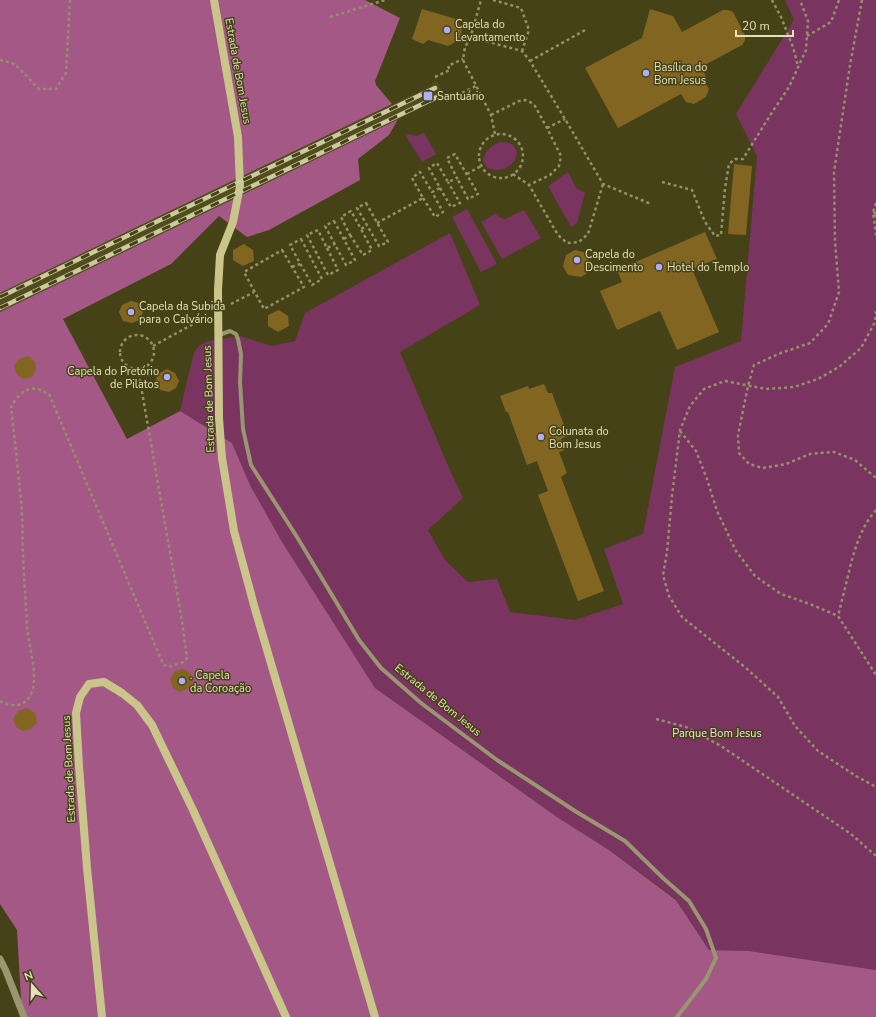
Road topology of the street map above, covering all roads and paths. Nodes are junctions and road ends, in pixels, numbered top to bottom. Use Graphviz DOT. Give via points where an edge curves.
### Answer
graph roads {
  1 [pos="70,0"];
  2 [pos="214,0"];
  3 [pos="385,0"];
  4 [pos="481,0"];
  5 [pos="493,0"];
  6 [pos="772,0"];
  7 [pos="800,0"];
  8 [pos="839,0"];
  9 [pos="862,0"];
  10 [pos="330,17"];
  11 [pos="587,28"];
  12 [pos="807,36"];
  13 [pos="470,39"];
  14 [pos="522,51"];
  15 [pos="463,59"];
  16 [pos="0,60"];
  17 [pos="530,61"];
  18 [pos="798,67"];
  19 [pos="435,77"];
  20 [pos="476,86"];
  21 [pos="446,101"];
  22 [pos="491,115"];
  23 [pos="565,119"];
  24 [pos="547,128"];
  25 [pos="495,134"];
  26 [pos="481,166"];
  27 [pos="467,174"];
  28 [pos="513,174"];
  29 [pos="457,178"];
  30 [pos="448,182"];
  31 [pos="662,182"];
  32 [pos="603,184"];
  33 [pos="529,185"];
  34 [pos="440,188"];
  35 [pos="432,192"];
  36 [pos="423,198"];
  37 [pos="876,203"];
  38 [pos="651,204"];
  39 [pos="874,212"];
  40 [pos="876,218"];
  41 [pos="377,223"];
  42 [pos="367,226"];
  43 [pos="361,229"];
  44 [pos="350,235"];
  45 [pos="876,235"];
  46 [pos="344,239"];
  47 [pos="335,244"];
  48 [pos="328,248"];
  49 [pos="317,254"];
  50 [pos="311,257"];
  51 [pos="300,264"];
  52 [pos="292,268"];
  53 [pos="254,292"];
  54 [pos="238,301"];
  55 [pos="876,311"];
  56 [pos="204,318"];
  57 [pos="218,334"];
  58 [pos="153,346"];
  59 [pos="138,369"];
  60 [pos="748,386"];
  61 [pos="680,430"];
  62 [pos="876,478"];
  63 [pos="876,510"];
  64 [pos="838,616"];
  65 [pos="876,675"];
  66 [pos="0,701"];
  67 [pos="656,719"];
  68 [pos="876,787"];
  69 [pos="876,856"];
  70 [pos="0,959"];
  71 [pos="24,1017"];
  72 [pos="102,1017"];
  73 [pos="286,1017"];
  74 [pos="376,1017"];
  75 [pos="677,1017"];
  1 -- 16 [label="path" via="66,73 56,90 39,89 15,64"];
  2 -- 57 [label="main road, Estrada de Bom Jesus" via="238,137 240,186 233,222 220,255"];
  3 -- 10 [label="path"];
  4 -- 13 [label="path"];
  5 -- 14 [label="path" via="522,8 529,30"];
  6 -- 18 [label="path" via="793,47"];
  7 -- 12 [label="path" via="808,21"];
  8 -- 12 [label="path" via="830,22"];
  9 -- 60 [label="path" via="834,172 839,292 828,324 810,343 754,365"];
  11 -- 17 [label="path"];
  12 -- 18 [label="path" via="806,50"];
  13 -- 14 [label="path"];
  13 -- 15 [label="path" via="465,47"];
  14 -- 17 [label="path"];
  15 -- 19 [label="path" via="448,66 450,70"];
  15 -- 20 [label="path"];
  17 -- 23 [label="path"];
  18 -- 31 [label="path" via="789,87 743,159 735,159 729,164 721,235 714,236 705,222 692,190"];
  20 -- 21 [label="path"];
  20 -- 22 [label="path"];
  22 -- 24 [label="path" via="525,100 535,106"];
  22 -- 25 [label="path"];
  23 -- 24 [label="path"];
  23 -- 32 [label="path"];
  24 -- 33 [label="path" via="561,156 559,166 550,175"];
  25 -- 26 [label="path" via="489,136 480,146 478,160"];
  25 -- 28 [label="path" via="511,136 521,147 522,162"];
  26 -- 27 [label="path"];
  26 -- 28 [label="path" via="485,172 499,178"];
  27 -- 29 [label="path" via="455,154 447,158"];
  27 -- 29 [label="path" via="478,194 468,198"];
  28 -- 33 [label="path"];
  29 -- 30 [label="path"];
  30 -- 34 [label="path" via="437,164 429,168"];
  30 -- 34 [label="path" via="460,203 451,207"];
  32 -- 33 [label="path" via="588,234 579,242 567,243 558,235"];
  32 -- 38 [label="path"];
  34 -- 35 [label="path"];
  35 -- 36 [label="path" via="443,212 434,217"];
  35 -- 36 [label="path" via="420,172 412,178"];
  36 -- 41 [label="path"];
  37 -- 39 [label="path"];
  39 -- 40 [label="path"];
  39 -- 45 [label="path"];
  41 -- 42 [label="path" via="366,203 357,208"];
  41 -- 42 [label="path" via="388,242 379,246"];
  42 -- 43 [label="path"];
  43 -- 44 [label="path" via="351,211 341,217"];
  43 -- 44 [label="path" via="372,250 363,255"];
  44 -- 46 [label="path"];
  46 -- 47 [label="path" via="334,221 325,226"];
  46 -- 47 [label="path" via="355,260 346,265"];
  47 -- 48 [label="path"];
  48 -- 49 [label="path" via="318,230 307,235"];
  48 -- 49 [label="path" via="338,270 328,275"];
  49 -- 50 [label="path"];
  50 -- 51 [label="path" via="301,239 290,245"];
  50 -- 51 [label="path" via="322,279 312,285"];
  51 -- 52 [label="path"];
  52 -- 53 [label="path" via="282,250 244,272"];
  52 -- 53 [label="path" via="304,287 264,309"];
  53 -- 54 [label="path"];
  55 -- 60 [label="path" via="875,322 861,348 839,367 818,379 794,386 766,389"];
  56 -- 58 [label="path"];
  57 -- 74 [label="main road, Estrada de Bom Jesus" via="222,458 234,531"];
  57 -- 75 [label="street, Estrada de Bom Jesus" via="230,331 236,334 238,339 241,354 243,429 251,465 359,640 381,668 421,703 497,760 625,841 689,901 706,929 716,958 706,979"];
  58 -- 59 [label="path" via="152,361 148,366"];
  58 -- 59 [label="path" via="140,335 134,335 124,341 121,346 121,358 128,366"];
  59 -- 66 [label="path" via="187,658 184,662 168,667 163,664 49,394 37,389 25,390 16,397 11,407 22,512 28,637 34,680 31,695 25,702 14,706"];
  60 -- 61 [label="path" via="725,381 704,389 690,406"];
  60 -- 62 [label="path" via="738,435 739,453 749,464 763,468 786,464 810,454 834,452 855,460"];
  61 -- 64 [label="path" via="696,451 717,511 736,551 755,576 781,594"];
  61 -- 68 [label="path" via="663,574 669,596 682,617 778,697 795,726 818,751"];
  63 -- 64 [label="path" via="860,535"];
  64 -- 65 [label="path"];
  67 -- 69 [label="path" via="686,727 721,746 851,834"];
  70 -- 71 [label="street"];
  72 -- 73 [label="main road, Estrada de Bom Jesus" via="87,868 76,713 80,697 89,684 104,682 137,705 152,725"];
}
